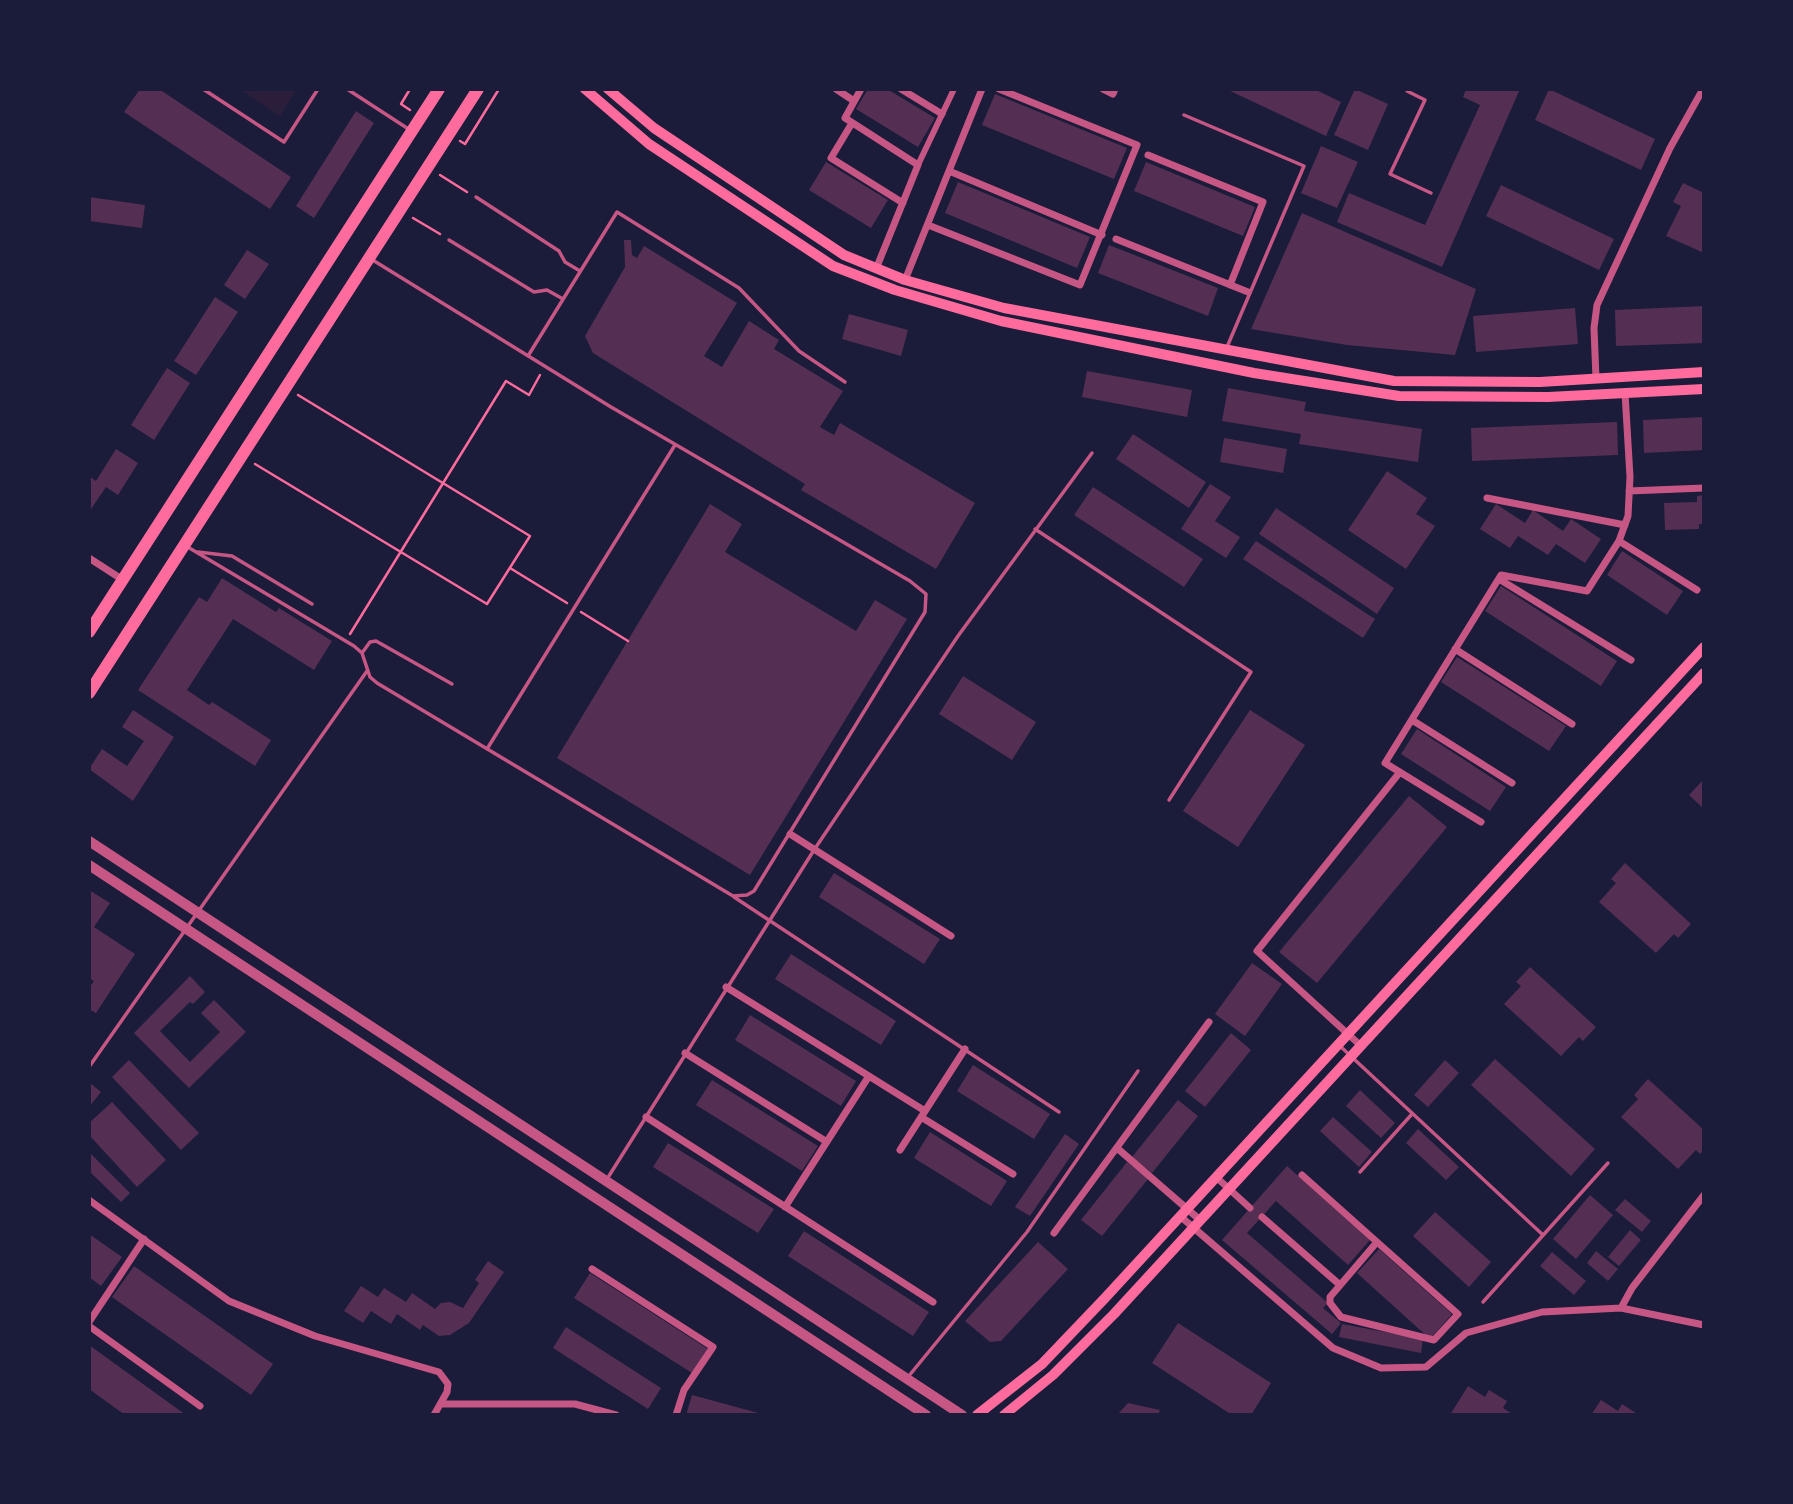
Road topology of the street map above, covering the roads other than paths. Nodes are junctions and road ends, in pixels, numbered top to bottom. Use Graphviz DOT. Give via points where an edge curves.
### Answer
graph roads {
  1 [pos="203,89"];
  2 [pos="318,89"];
  3 [pos="347,89"];
  4 [pos="439,89"];
  5 [pos="478,89"];
  6 [pos="585,89"];
  7 [pos="836,89"];
  8 [pos="861,89"];
  9 [pos="901,89"];
  10 [pos="954,89"];
  11 [pos="982,89"];
  12 [pos="999,89"];
  13 [pos="1102,89"];
  14 [pos="1115,89"];
  15 [pos="1703,89"];
  16 [pos="609,90"];
  17 [pos="1407,90"];
  18 [pos="854,101"];
  19 [pos="600,102"];
  20 [pos="942,114"];
  21 [pos="1184,115"];
  22 [pos="852,123"];
  23 [pos="412,131"];
  24 [pos="1148,155"];
  25 [pos="918,165"];
  26 [pos="949,171"];
  27 [pos="1431,193"];
  28 [pos="475,197"];
  29 [pos="903,203"];
  30 [pos="928,225"];
  31 [pos="1102,235"];
  32 [pos="1116,239"];
  33 [pos="449,240"];
  34 [pos="369,258"];
  35 [pos="876,269"];
  36 [pos="580,271"];
  37 [pos="905,280"];
  38 [pos="1230,285"];
  39 [pos="1248,292"];
  40 [pos="563,299"];
  41 [pos="1225,351"];
  42 [pos="528,356"];
  43 [pos="1704,372"];
  44 [pos="1596,379"];
  45 [pos="845,382"];
  46 [pos="1704,388"];
  47 [pos="1625,393"];
  48 [pos="1597,394"];
  49 [pos="676,444"];
  50 [pos="1092,453"];
  51 [pos="1704,488"];
  52 [pos="1629,491"];
  53 [pos="1486,498"];
  54 [pos="1625,525"];
  55 [pos="1035,529"];
  56 [pos="1619,541"];
  57 [pos="185,545"];
  58 [pos="196,552"];
  59 [pos="89,558"];
  60 [pos="1499,579"];
  61 [pos="123,580"];
  62 [pos="1697,590"];
  63 [pos="312,604"];
  64 [pos="89,632"];
  65 [pos="1704,647"];
  66 [pos="1455,649"];
  67 [pos="362,653"];
  68 [pos="1631,660"];
  69 [pos="367,670"];
  70 [pos="1704,673"];
  71 [pos="452,684"];
  72 [pos="89,693"];
  73 [pos="1412,720"];
  74 [pos="1572,724"];
  75 [pos="487,749"];
  76 [pos="1400,772"];
  77 [pos="1512,783"];
  78 [pos="1169,800"];
  79 [pos="1481,822"];
  80 [pos="790,834"];
  81 [pos="89,841"];
  82 [pos="814,850"];
  83 [pos="89,865"];
  84 [pos="733,896"];
  85 [pos="198,912"];
  86 [pos="769,920"];
  87 [pos="187,929"];
  88 [pos="951,936"];
  89 [pos="726,987"];
  90 [pos="1209,1022"];
  91 [pos="1348,1033"];
  92 [pos="1338,1045"];
  93 [pos="1360,1045"];
  94 [pos="965,1049"];
  95 [pos="685,1054"];
  96 [pos="1350,1056"];
  97 [pos="89,1068"];
  98 [pos="1138,1071"];
  99 [pos="869,1076"];
  100 [pos="1059,1112"];
  101 [pos="923,1114"];
  102 [pos="1412,1114"];
  103 [pos="646,1117"];
  104 [pos="827,1142"];
  105 [pos="1117,1148"];
  106 [pos="900,1150"];
  107 [pos="1608,1163"];
  108 [pos="1360,1172"];
  109 [pos="1013,1174"];
  110 [pos="1301,1175"];
  111 [pos="1216,1177"];
  112 [pos="606,1181"];
  113 [pos="1229,1189"];
  114 [pos="1704,1195"];
  115 [pos="595,1198"];
  116 [pos="89,1200"];
  117 [pos="785,1207"];
  118 [pos="1250,1208"];
  119 [pos="1184,1213"];
  120 [pos="1262,1217"];
  121 [pos="1196,1224"];
  122 [pos="1054,1233"];
  123 [pos="1543,1235"];
  124 [pos="144,1239"];
  125 [pos="1377,1242"];
  126 [pos="592,1269"];
  127 [pos="1340,1285"];
  128 [pos="933,1302"];
  129 [pos="1483,1302"];
  130 [pos="1621,1308"];
  131 [pos="89,1324"];
  132 [pos="1704,1325"];
  133 [pos="907,1378"];
  134 [pos="441,1404"];
  135 [pos="200,1406"];
  136 [pos="434,1415"];
  137 [pos="615,1415"];
  138 [pos="676,1415"];
  139 [pos="926,1415"];
  140 [pos="962,1415"];
  141 [pos="977,1415"];
  142 [pos="1004,1415"];
  1 -- 2 [label="lane" via="284,142"];
  3 -- 23 [label="lane"];
  4 -- 23 [label="main road"];
  5 -- 34 [label="main road"];
  6 -- 19 [label="main road"];
  7 -- 18 [label="street"];
  8 -- 18 [label="street"];
  9 -- 20 [label="street"];
  10 -- 20 [label="street"];
  11 -- 26 [label="street"];
  12 -- 31 [label="street" via="1137,145"];
  13 -- 14 [label="street" via="1113,94"];
  15 -- 44 [label="street" via="1665,159 1598,305"];
  16 -- 19 [label="lane"];
  16 -- 35 [label="main road" via="654,128 779,215"];
  17 -- 27 [label="lane" via="1425,100 1390,174"];
  18 -- 22 [label="street" via="845,118"];
  19 -- 48 [label="main road" via="649,144 772,228 833,266 895,290 1001,321 1254,373 1399,396"];
  20 -- 25 [label="street"];
  21 -- 39 [label="lane" via="1304,166"];
  22 -- 25 [label="street"];
  22 -- 29 [label="street" via="831,158"];
  23 -- 61 [label="main road"];
  24 -- 38 [label="street" via="1263,202"];
  25 -- 29 [label="street"];
  26 -- 30 [label="street"];
  26 -- 31 [label="street"];
  28 -- 36 [label="lane" via="559,251 565,262"];
  29 -- 35 [label="street"];
  30 -- 31 [label="street" via="1080,285"];
  30 -- 37 [label="street"];
  32 -- 38 [label="street"];
  33 -- 40 [label="lane" via="534,292 547,290"];
  34 -- 42 [label="lane"];
  34 -- 57 [label="main road"];
  35 -- 37 [label="main road"];
  36 -- 40 [label="lane"];
  36 -- 45 [label="lane" via="617,212 739,288 799,351"];
  37 -- 41 [label="main road" via="1004,308"];
  38 -- 39 [label="street"];
  39 -- 41 [label="lane"];
  40 -- 42 [label="lane"];
  41 -- 44 [label="main road" via="1394,381"];
  42 -- 49 [label="lane"];
  43 -- 44 [label="main road"];
  44 -- 48 [label="main road"];
  46 -- 47 [label="main road"];
  47 -- 48 [label="main road"];
  47 -- 52 [label="street"];
  49 -- 75 [label="lane"];
  49 -- 80 [label="lane" via="926,594 925,612"];
  50 -- 55 [label="lane"];
  51 -- 52 [label="street"];
  52 -- 54 [label="street"];
  53 -- 54 [label="street"];
  54 -- 56 [label="street"];
  55 -- 78 [label="lane" via="1251,672"];
  55 -- 82 [label="lane"];
  56 -- 60 [label="street" via="1587,591 1501,575"];
  56 -- 62 [label="street"];
  57 -- 58 [label="lane"];
  57 -- 72 [label="main road"];
  58 -- 63 [label="lane" via="232,556"];
  58 -- 67 [label="lane"];
  59 -- 61 [label="street"];
  60 -- 66 [label="street"];
  60 -- 68 [label="street"];
  61 -- 64 [label="main road"];
  65 -- 91 [label="main road"];
  66 -- 73 [label="street"];
  66 -- 74 [label="street"];
  67 -- 69 [label="lane"];
  67 -- 71 [label="lane" via="376,640"];
  69 -- 75 [label="lane" via="377,683"];
  69 -- 85 [label="lane"];
  70 -- 93 [label="main road"];
  73 -- 76 [label="street" via="1385,763"];
  73 -- 77 [label="street"];
  75 -- 84 [label="lane"];
  76 -- 79 [label="street"];
  76 -- 91 [label="street" via="1257,951"];
  80 -- 82 [label="street"];
  80 -- 84 [label="lane" via="754,891"];
  81 -- 85 [label="street"];
  82 -- 86 [label="lane"];
  82 -- 88 [label="street"];
  83 -- 87 [label="street"];
  84 -- 86 [label="lane"];
  85 -- 87 [label="lane"];
  85 -- 112 [label="street"];
  86 -- 89 [label="lane"];
  86 -- 94 [label="lane"];
  87 -- 97 [label="lane"];
  87 -- 115 [label="street"];
  89 -- 95 [label="lane"];
  89 -- 99 [label="street"];
  90 -- 105 [label="street"];
  91 -- 92 [label="main road"];
  91 -- 93 [label="street"];
  92 -- 96 [label="lane"];
  92 -- 111 [label="main road"];
  93 -- 96 [label="main road"];
  94 -- 100 [label="lane"];
  94 -- 101 [label="street"];
  95 -- 103 [label="lane"];
  95 -- 104 [label="street"];
  96 -- 102 [label="lane"];
  96 -- 113 [label="main road"];
  98 -- 133 [label="lane" via="1027,1232"];
  99 -- 101 [label="street"];
  99 -- 104 [label="street"];
  101 -- 106 [label="street"];
  101 -- 109 [label="street"];
  102 -- 108 [label="lane"];
  102 -- 123 [label="lane"];
  103 -- 112 [label="lane"];
  103 -- 117 [label="street"];
  104 -- 117 [label="street"];
  105 -- 119 [label="street"];
  105 -- 122 [label="street"];
  107 -- 123 [label="lane"];
  110 -- 125 [label="street"];
  111 -- 113 [label="street"];
  111 -- 119 [label="main road"];
  112 -- 115 [label="street"];
  112 -- 133 [label="street"];
  113 -- 118 [label="street"];
  113 -- 121 [label="main road"];
  114 -- 130 [label="street"];
  115 -- 139 [label="street"];
  116 -- 124 [label="street"];
  117 -- 128 [label="street"];
  119 -- 121 [label="street"];
  119 -- 141 [label="main road" via="1042,1364"];
  120 -- 127 [label="street"];
  121 -- 130 [label="street" via="1333,1348 1381,1368 1426,1367 1466,1333 1542,1312"];
  121 -- 142 [label="main road" via="1061,1367"];
  123 -- 129 [label="lane"];
  124 -- 131 [label="street"];
  124 -- 134 [label="street" via="229,1301 315,1336 439,1372 448,1384"];
  125 -- 127 [label="street"];
  125 -- 127 [label="street" via="1458,1314 1434,1340 1341,1317 1329,1297"];
  126 -- 138 [label="street" via="713,1347 684,1390"];
  130 -- 132 [label="street"];
  131 -- 135 [label="street"];
  133 -- 140 [label="street"];
  134 -- 136 [label="street"];
  134 -- 137 [label="street" via="575,1404"];
}
